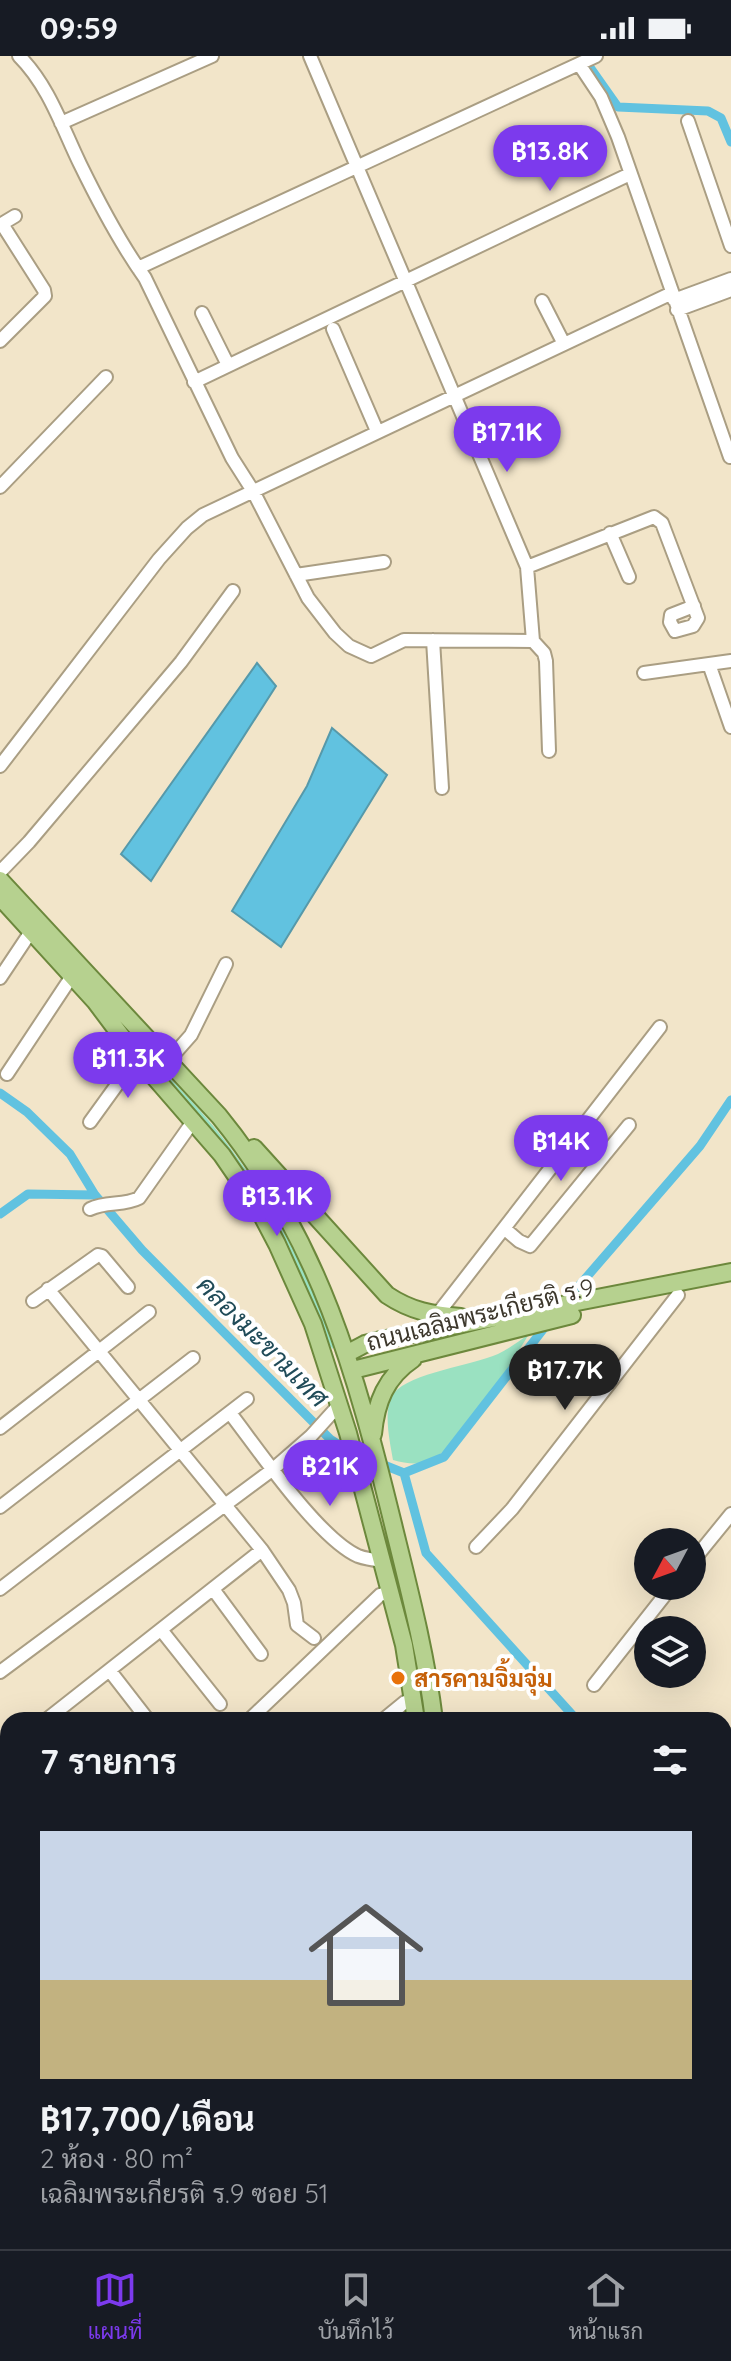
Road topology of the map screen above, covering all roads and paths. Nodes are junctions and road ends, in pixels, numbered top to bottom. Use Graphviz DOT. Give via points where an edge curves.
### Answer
graph roads {
  1 [pos="19,56"];
  2 [pos="212,56"];
  3 [pos="310,56"];
  4 [pos="596,56"];
  5 [pos="581,63"];
  6 [pos="688,121"];
  7 [pos="61,123"];
  8 [pos="357,168"];
  9 [pos="630,174"];
  10 [pos="15,216"];
  11 [pos="1,225"];
  12 [pos="731,246"];
  13 [pos="138,268"];
  14 [pos="731,279"];
  15 [pos="407,282"];
  16 [pos="731,290"];
  17 [pos="542,301"];
  18 [pos="675,301"];
  19 [pos="202,313"];
  20 [pos="333,329"];
  21 [pos="0,341"];
  22 [pos="564,344"];
  23 [pos="228,365"];
  24 [pos="106,377"];
  25 [pos="194,382"];
  26 [pos="454,396"];
  27 [pos="377,431"];
  28 [pos="730,457"];
  29 [pos="0,487"];
  30 [pos="253,491"];
  31 [pos="610,533"];
  32 [pos="384,562"];
  33 [pos="527,567"];
  34 [pos="296,575"];
  35 [pos="629,577"];
  36 [pos="233,591"];
  37 [pos="694,606"];
  38 [pos="433,640"];
  39 [pos="533,641"];
  40 [pos="731,661"];
  41 [pos="709,664"];
  42 [pos="644,673"];
  43 [pos="731,727"];
  44 [pos="549,751"];
  45 [pos="0,766"];
  46 [pos="442,788"];
  47 [pos="0,872"];
  48 [pos="0,880"];
  49 [pos="0,897"];
  50 [pos="32,930"];
  51 [pos="226,964"];
  52 [pos="72,976"];
  53 [pos="0,978"];
  54 [pos="660,1027"];
  55 [pos="137,1057"];
  56 [pos="168,1061"];
  57 [pos="7,1074"];
  58 [pos="219,1116"];
  59 [pos="194,1120"];
  60 [pos="90,1122"];
  61 [pos="629,1125"];
  62 [pos="90,1209"];
  63 [pos="505,1229"];
  64 [pos="731,1272"];
  65 [pos="731,1283"];
  66 [pos="128,1287"];
  67 [pos="48,1289"];
  68 [pos="678,1295"];
  69 [pos="33,1301"];
  70 [pos="587,1306"];
  71 [pos="149,1312"];
  72 [pos="436,1316"];
  73 [pos="538,1316"];
  74 [pos="487,1319"];
  75 [pos="322,1349"];
  76 [pos="100,1353"];
  77 [pos="421,1354"];
  78 [pos="193,1358"];
  79 [pos="348,1363"];
  80 [pos="247,1399"];
  81 [pos="140,1401"];
  82 [pos="339,1405"];
  83 [pos="230,1413"];
  84 [pos="0,1428"];
  85 [pos="374,1446"];
  86 [pos="182,1451"];
  87 [pos="272,1470"];
  88 [pos="226,1505"];
  89 [pos="0,1507"];
  90 [pos="731,1514"];
  91 [pos="706,1545"];
  92 [pos="476,1547"];
  93 [pos="262,1550"];
  94 [pos="383,1561"];
  95 [pos="0,1589"];
  96 [pos="213,1589"];
  97 [pos="390,1592"];
  98 [pos="661,1600"];
  99 [pos="162,1631"];
  100 [pos="314,1638"];
  101 [pos="261,1654"];
  102 [pos="110,1671"];
  103 [pos="0,1672"];
  104 [pos="594,1685"];
  105 [pos="414,1700"];
  106 [pos="220,1704"];
  107 [pos="62,1712"];
  108 [pos="142,1712"];
  109 [pos="257,1712"];
  110 [pos="393,1712"];
  111 [pos="415,1712"];
  112 [pos="433,1712"];
  1 -- 7 [label="street" via="45,88"];
  2 -- 7 [label="street"];
  3 -- 8 [label="street"];
  4 -- 5 [label="street"];
  5 -- 8 [label="street"];
  5 -- 9 [label="street" via="609,116"];
  6 -- 12 [label="street"];
  7 -- 13 [label="street"];
  8 -- 13 [label="street"];
  8 -- 15 [label="street"];
  9 -- 15 [label="street"];
  9 -- 18 [label="street"];
  10 -- 11 [label="street"];
  11 -- 21 [label="street" via="45,296"];
  13 -- 25 [label="street"];
  14 -- 18 [label="street"];
  15 -- 23 [label="street"];
  15 -- 26 [label="street"];
  16 -- 18 [label="street"];
  17 -- 22 [label="street"];
  18 -- 22 [label="street"];
  18 -- 28 [label="street"];
  19 -- 23 [label="street"];
  20 -- 27 [label="street"];
  22 -- 26 [label="street"];
  23 -- 25 [label="street"];
  24 -- 29 [label="street"];
  25 -- 30 [label="street"];
  26 -- 27 [label="street"];
  26 -- 33 [label="street"];
  27 -- 30 [label="street"];
  30 -- 34 [label="street"];
  30 -- 45 [label="street" via="203,515 175,540"];
  31 -- 33 [label="street"];
  31 -- 35 [label="street"];
  31 -- 37 [label="street" via="650,517 658,519"];
  32 -- 34 [label="street"];
  33 -- 39 [label="street"];
  34 -- 38 [label="street" via="335,633 360,653 371,656 404,640"];
  36 -- 47 [label="street" via="181,662"];
  38 -- 39 [label="street"];
  38 -- 46 [label="street"];
  39 -- 44 [label="street" via="546,661"];
  40 -- 41 [label="street"];
  41 -- 42 [label="street"];
  41 -- 43 [label="street"];
  48 -- 56 [label="main road, ถนนเฉลิมพระเกียรติ ร.9"];
  49 -- 50 [label="main road"];
  50 -- 52 [label="main road"];
  50 -- 53 [label="street"];
  51 -- 56 [label="street" via="191,1035"];
  52 -- 55 [label="main road"];
  52 -- 57 [label="street"];
  54 -- 63 [label="street"];
  55 -- 59 [label="main road"];
  55 -- 60 [label="street"];
  56 -- 58 [label="main road, ถนนเฉลิมพระเกียรติ ร.9"];
  58 -- 72 [label="main road" via="299,1195 387,1295 406,1308"];
  58 -- 79 [label="main road, ถนนเฉลิมพระเกียรติ ร.9" via="293,1225 319,1277"];
  59 -- 62 [label="street" via="139,1198"];
  59 -- 75 [label="main road" via="257,1206"];
  61 -- 63 [label="street" via="530,1246"];
  63 -- 72 [label="street"];
  64 -- 70 [label="main road, ถนนเฉลิมพระเกียรติ ร.9"];
  65 -- 68 [label="main road, ถนนเฉลิมพระเกียรติ ร.9"];
  66 -- 67 [label="street" via="98,1255"];
  67 -- 69 [label="street"];
  67 -- 76 [label="street"];
  68 -- 70 [label="main road, ถนนเฉลิมพระเกียรติ ร.9"];
  68 -- 92 [label="street" via="512,1509"];
  70 -- 73 [label="main road, ถนนเฉลิมพระเกียรติ ร.9"];
  71 -- 76 [label="street"];
  72 -- 74 [label="main road"];
  73 -- 74 [label="main road, ถนนเฉลิมพระเกียรติ ร.9"];
  73 -- 77 [label="main road, ถนนเฉลิมพระเกียรติ ร.9"];
  74 -- 79 [label="main road, ถนนเฉลิมพระเกียรติ ร.9" via="365,1344"];
  75 -- 79 [label="main road"];
  75 -- 82 [label="main road"];
  76 -- 81 [label="street"];
  76 -- 84 [label="street"];
  77 -- 79 [label="main road, ถนนเฉลิมพระเกียรติ ร.9"];
  77 -- 85 [label="main road" via="400,1369 380,1396"];
  78 -- 81 [label="street"];
  79 -- 82 [label="main road"];
  79 -- 85 [label="main road"];
  80 -- 83 [label="street"];
  81 -- 86 [label="street"];
  81 -- 89 [label="street"];
  82 -- 87 [label="street"];
  82 -- 94 [label="main road"];
  83 -- 86 [label="street"];
  83 -- 87 [label="street"];
  85 -- 112 [label="main road"];
  86 -- 88 [label="street"];
  86 -- 95 [label="street"];
  87 -- 88 [label="street"];
  87 -- 94 [label="street" via="343,1545 357,1555"];
  88 -- 93 [label="street"];
  88 -- 103 [label="street"];
  90 -- 91 [label="street"];
  93 -- 96 [label="street"];
  93 -- 100 [label="street" via="289,1590 297,1625"];
  94 -- 97 [label="main road"];
  96 -- 99 [label="street"];
  96 -- 101 [label="street"];
  97 -- 105 [label="main road"];
  97 -- 109 [label="street" via="380,1595"];
  98 -- 104 [label="street"];
  99 -- 102 [label="street"];
  99 -- 106 [label="street"];
  102 -- 107 [label="street"];
  102 -- 108 [label="street"];
  105 -- 110 [label="street"];
  105 -- 111 [label="main road"];
}
